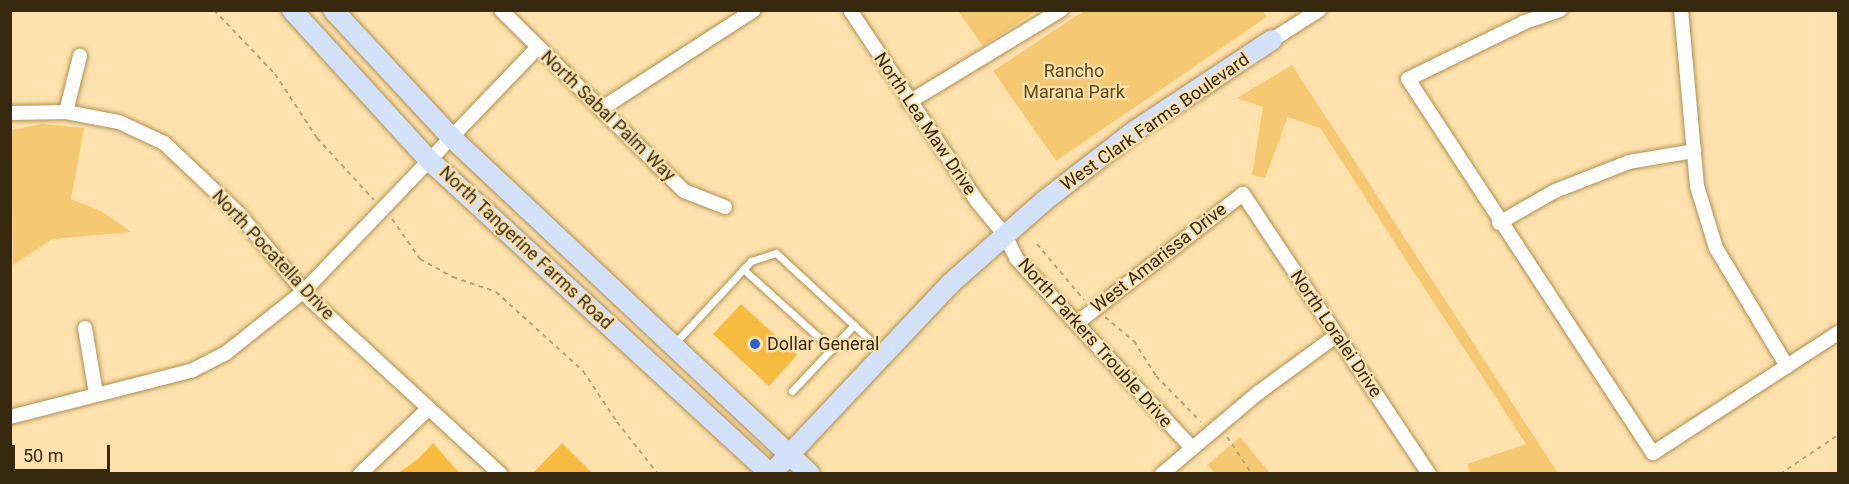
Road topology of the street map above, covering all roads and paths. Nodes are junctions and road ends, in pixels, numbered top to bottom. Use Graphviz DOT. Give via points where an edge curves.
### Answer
graph roads {
  1 [pos="214,10"];
  2 [pos="292,10"];
  3 [pos="333,10"];
  4 [pos="501,10"];
  5 [pos="754,10"];
  6 [pos="850,10"];
  7 [pos="1061,10"];
  8 [pos="1319,10"];
  9 [pos="1560,10"];
  10 [pos="1681,10"];
  11 [pos="1272,39"];
  12 [pos="538,47"];
  13 [pos="80,56"];
  14 [pos="909,102"];
  15 [pos="601,109"];
  16 [pos="66,112"];
  17 [pos="10,113"];
  18 [pos="451,137"];
  19 [pos="1694,151"];
  20 [pos="429,160"];
  21 [pos="1243,194"];
  22 [pos="726,207"];
  23 [pos="382,209"];
  24 [pos="1498,223"];
  25 [pos="1005,235"];
  26 [pos="1037,244"];
  27 [pos="743,269"];
  28 [pos="304,291"];
  29 [pos="1094,308"];
  30 [pos="1077,323"];
  31 [pos="854,325"];
  32 [pos="85,328"];
  33 [pos="1839,333"];
  34 [pos="1337,335"];
  35 [pos="674,344"];
  36 [pos="832,348"];
  37 [pos="884,352"];
  38 [pos="1787,366"];
  39 [pos="792,391"];
  40 [pos="96,394"];
  41 [pos="429,408"];
  42 [pos="10,417"];
  43 [pos="1214,429"];
  44 [pos="1839,435"];
  45 [pos="1191,447"];
  46 [pos="790,452"];
  47 [pos="771,473"];
  48 [pos="360,474"];
  49 [pos="500,474"];
  50 [pos="658,474"];
  51 [pos="810,474"];
  52 [pos="1162,474"];
  53 [pos="1252,474"];
  54 [pos="1429,474"];
  55 [pos="1780,474"];
  1 -- 23 [label="path" via="276,74 317,138"];
  2 -- 20 [label="street, North Tangerine Farms Road"];
  3 -- 18 [label="street, North Tangerine Farms Road"];
  4 -- 12 [label="street, North Sabal Palm Way"];
  5 -- 15 [label="street"];
  6 -- 14 [label="street, North Lea Maw Drive"];
  7 -- 14 [label="street"];
  8 -- 11 [label="street, West Clark Farms Boulevard"];
  9 -- 24 [label="street" via="1522,23 1408,79"];
  10 -- 19 [label="street"];
  11 -- 25 [label="street, West Clark Farms Boulevard" via="1109,150"];
  12 -- 15 [label="street, North Sabal Palm Way"];
  12 -- 18 [label="street"];
  13 -- 16 [label="street"];
  14 -- 25 [label="street, North Lea Maw Drive" via="976,200"];
  15 -- 22 [label="street, North Sabal Palm Way" via="684,191"];
  16 -- 17 [label="street, North Pocatella Drive"];
  16 -- 28 [label="street, North Pocatella Drive" via="119,122 164,143 238,213"];
  18 -- 20 [label="street"];
  18 -- 35 [label="street, North Tangerine Farms Road"];
  19 -- 24 [label="street" via="1629,162 1555,192"];
  19 -- 38 [label="street" via="1697,186 1716,248"];
  20 -- 23 [label="street"];
  20 -- 47 [label="street, North Tangerine Farms Road"];
  21 -- 29 [label="street, West Amarissa Drive"];
  21 -- 34 [label="street, North Loralei Drive"];
  23 -- 28 [label="street"];
  23 -- 50 [label="path" via="420,259 453,277 496,292 584,371"];
  24 -- 38 [label="street" via="1653,453"];
  25 -- 30 [label="street, North Parkers Trouble Drive" via="1016,258"];
  25 -- 37 [label="street, West Clark Farms Boulevard" via="950,284"];
  26 -- 29 [label="path" via="1077,294"];
  27 -- 31 [label="lane" via="751,261 776,253"];
  27 -- 35 [label="lane"];
  27 -- 36 [label="lane"];
  28 -- 40 [label="street" via="226,353 191,371"];
  28 -- 41 [label="street, North Pocatella Drive"];
  29 -- 30 [label="street, West Amarissa Drive"];
  29 -- 43 [label="path" via="1134,341 1156,376 1202,423"];
  30 -- 45 [label="street, North Parkers Trouble Drive"];
  31 -- 36 [label="lane"];
  31 -- 37 [label="lane"];
  32 -- 40 [label="street"];
  33 -- 38 [label="street"];
  34 -- 43 [label="street"];
  34 -- 54 [label="street, North Loralei Drive"];
  35 -- 46 [label="street, North Tangerine Farms Road"];
  36 -- 39 [label="lane"];
  37 -- 46 [label="street, West Clark Farms Boulevard"];
  40 -- 42 [label="street"];
  41 -- 48 [label="street"];
  41 -- 49 [label="street, North Pocatella Drive"];
  43 -- 45 [label="street"];
  43 -- 53 [label="path" via="1232,439"];
  44 -- 55 [label="path"];
  45 -- 52 [label="street"];
  46 -- 47 [label="street, West Clark Farms Boulevard"];
  46 -- 51 [label="street, North Tangerine Farms Road"];
}
